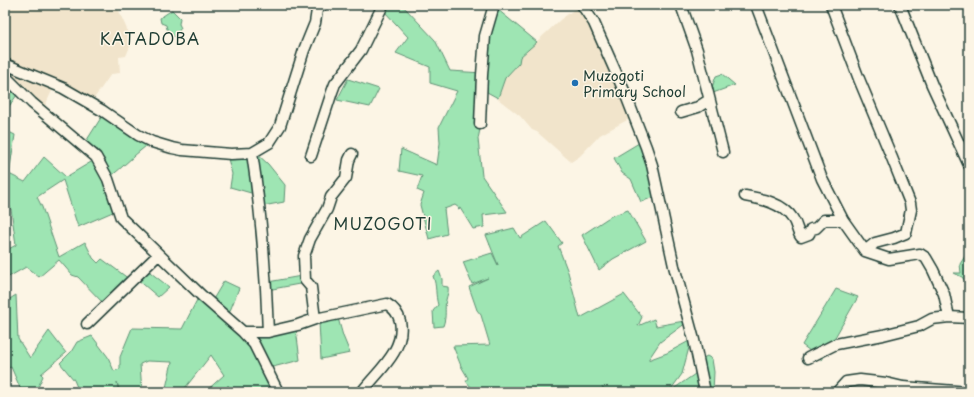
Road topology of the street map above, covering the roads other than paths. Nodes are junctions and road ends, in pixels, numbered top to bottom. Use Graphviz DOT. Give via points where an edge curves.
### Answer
graph roads {
  1 [pos="322,5"];
  2 [pos="383,5"];
  3 [pos="494,5"];
  4 [pos="582,5"];
  5 [pos="681,5"];
  6 [pos="756,5"];
  7 [pos="831,5"];
  8 [pos="900,5"];
  9 [pos="5,64"];
  10 [pos="5,76"];
  11 [pos="709,100"];
  12 [pos="682,112"];
  13 [pos="480,124"];
  14 [pos="252,152"];
  15 [pos="723,152"];
  16 [pos="352,154"];
  17 [pos="311,156"];
  18 [pos="969,165"];
  19 [pos="745,196"];
  20 [pos="843,220"];
  21 [pos="865,251"];
  22 [pos="158,255"];
  23 [pos="949,317"];
  24 [pos="969,318"];
  25 [pos="315,319"];
  26 [pos="87,324"];
  27 [pos="243,332"];
  28 [pos="264,332"];
  29 [pos="260,354"];
  30 [pos="808,358"];
  31 [pos="278,392"];
  32 [pos="362,392"];
  33 [pos="704,392"];
  34 [pos="837,392"];
  35 [pos="969,392"];
  1 -- 14 [label="street" via="317,10 316,24 304,50 280,126 269,143"];
  2 -- 17 [label="street" via="361,50 335,84"];
  3 -- 13 [label="street" via="485,36"];
  4 -- 33 [label="street" via="594,23 625,92 652,165"];
  5 -- 11 [label="street" via="697,50"];
  6 -- 20 [label="street" via="822,179"];
  7 -- 21 [label="street" via="910,204 906,233 875,243"];
  8 -- 18 [label="street" via="932,85"];
  9 -- 14 [label="street" via="63,88 138,135 161,145 225,153"];
  10 -- 22 [label="street" via="32,103 96,157 108,179 120,216"];
  11 -- 12 [label="street"];
  11 -- 15 [label="street"];
  14 -- 28 [label="street" via="265,266"];
  16 -- 25 [label="street" via="346,178 331,197 304,256 306,280 311,287"];
  19 -- 20 [label="street" via="764,200 783,209 793,219 802,237 824,220"];
  20 -- 21 [label="street"];
  21 -- 23 [label="street" via="889,259 920,254 924,256 930,263 944,294"];
  22 -- 26 [label="street"];
  22 -- 27 [label="street"];
  23 -- 24 [label="street"];
  23 -- 30 [label="street" via="883,335 836,344"];
  25 -- 28 [label="street"];
  25 -- 32 [label="street" via="387,304 396,311 401,329 399,342"];
  27 -- 28 [label="street"];
  27 -- 29 [label="street" via="252,340"];
  28 -- 29 [label="street"];
  29 -- 31 [label="street"];
  34 -- 35 [label="street" via="846,382 855,380"];
}
